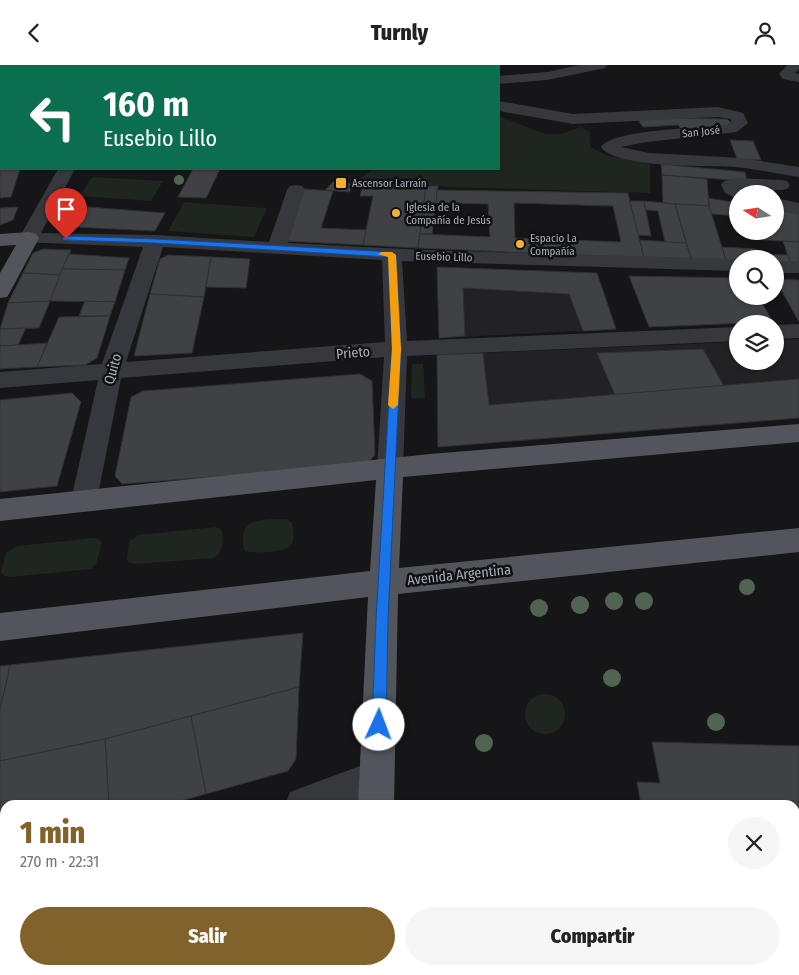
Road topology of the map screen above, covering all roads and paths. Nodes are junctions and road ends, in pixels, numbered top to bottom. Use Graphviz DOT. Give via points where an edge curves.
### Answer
graph roads {
  1 [pos="600,65"];
  2 [pos="795,65"];
  3 [pos="799,78"];
  4 [pos="500,79"];
  5 [pos="500,106"];
  6 [pos="65,170"];
  7 [pos="799,172"];
  8 [pos="730,185"];
  9 [pos="766,185"];
  10 [pos="784,186"];
  11 [pos="799,187"];
  12 [pos="296,190"];
  13 [pos="784,205"];
  14 [pos="799,209"];
  15 [pos="29,238"];
  16 [pos="0,240"];
  17 [pos="155,241"];
  18 [pos="276,249"];
  19 [pos="392,255"];
  20 [pos="729,265"];
  21 [pos="784,267"];
  22 [pos="799,267"];
  23 [pos="0,292"];
  24 [pos="799,331"];
  25 [pos="784,332"];
  26 [pos="729,334"];
  27 [pos="396,349"];
  28 [pos="111,372"];
  29 [pos="0,380"];
  30 [pos="799,433"];
  31 [pos="390,470"];
  32 [pos="84,500"];
  33 [pos="6,511"];
  34 [pos="799,540"];
  35 [pos="385,582"];
  36 [pos="0,627"];
  37 [pos="376,791"];
  38 [pos="329,800"];
  1 -- 4 [label="street" via="547,76"];
  2 -- 3 [label="street" via="786,74"];
  5 -- 7 [label="street, San José" via="580,119 729,113 740,120 738,126 731,129 632,139 608,147 627,154 736,162"];
  6 -- 15 [label="street"];
  8 -- 9 [label="street"];
  10 -- 11 [label="street"];
  12 -- 18 [label="street"];
  13 -- 14 [label="street"];
  15 -- 16 [label="main road, Eusebio Lillo"];
  15 -- 17 [label="street, Eusebio Lillo"];
  15 -- 23 [label="main road"];
  17 -- 18 [label="street, Eusebio Lillo"];
  17 -- 28 [label="street, Quito"];
  18 -- 19 [label="street, Eusebio Lillo"];
  19 -- 20 [label="street, Eusebio Lillo"];
  19 -- 27 [label="street"];
  21 -- 22 [label="street"];
  24 -- 25 [label="street"];
  26 -- 27 [label="street, Prieto"];
  27 -- 28 [label="street, Prieto"];
  27 -- 31 [label="street"];
  28 -- 29 [label="street, Prieto"];
  28 -- 32 [label="street, Quito"];
  30 -- 31 [label="main road"];
  31 -- 32 [label="main road"];
  31 -- 35 [label="main road"];
  32 -- 33 [label="main road"];
  34 -- 35 [label="main road, Avenida Argentina"];
  35 -- 36 [label="main road, Avenida Argentina"];
  35 -- 37 [label="main road"];
  37 -- 38 [label="street"];
}
